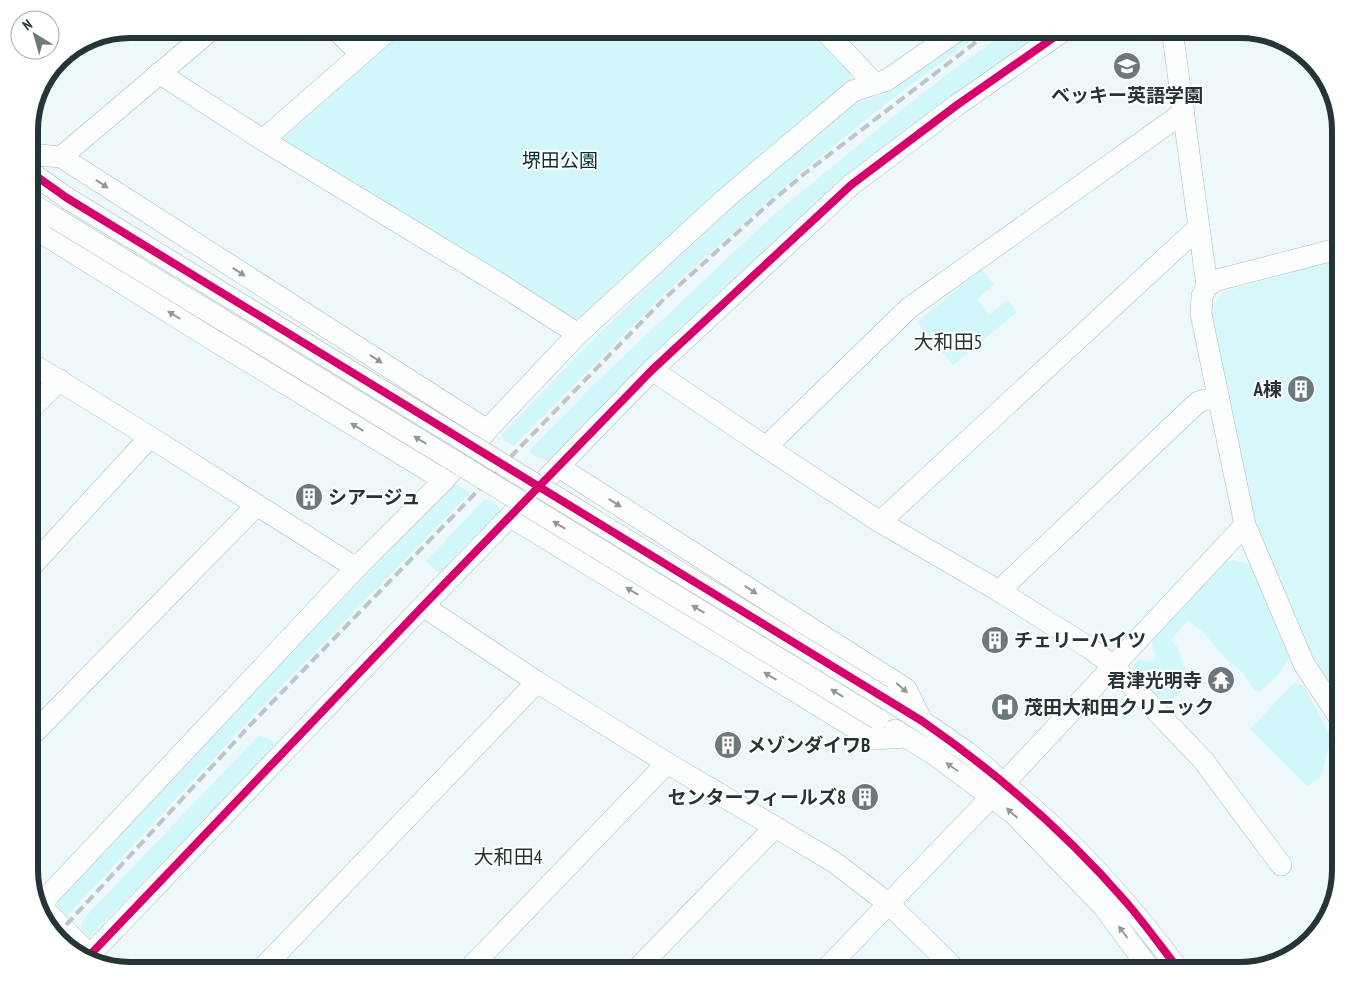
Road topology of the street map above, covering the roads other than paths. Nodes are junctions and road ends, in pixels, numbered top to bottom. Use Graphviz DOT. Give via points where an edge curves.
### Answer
graph roads {
  1 [pos="201,38"];
  2 [pos="344,38"];
  3 [pos="380,38"];
  4 [pos="832,38"];
  5 [pos="947,38"];
  6 [pos="1053,38"];
  7 [pos="1176,38"];
  8 [pos="361,54"];
  9 [pos="159,73"];
  10 [pos="875,84"];
  11 [pos="1184,112"];
  12 [pos="263,140"];
  13 [pos="38,155"];
  14 [pos="62,157"];
  15 [pos="38,177"];
  16 [pos="38,208"];
  17 [pos="1199,227"];
  18 [pos="38,231"];
  19 [pos="1332,250"];
  20 [pos="1207,286"];
  21 [pos="578,334"];
  22 [pos="38,367"];
  23 [pos="652,370"];
  24 [pos="60,380"];
  25 [pos="1220,400"];
  26 [pos="38,402"];
  27 [pos="487,430"];
  28 [pos="150,437"];
  29 [pos="766,447"];
  30 [pos="559,467"];
  31 [pos="444,480"];
  32 [pos="256,506"];
  33 [pos="511,517"];
  34 [pos="880,522"];
  35 [pos="1245,525"];
  36 [pos="38,559"];
  37 [pos="356,568"];
  38 [pos="999,591"];
  39 [pos="423,606"];
  40 [pos="1114,666"];
  41 [pos="537,682"];
  42 [pos="1332,706"];
  43 [pos="922,721"];
  44 [pos="38,729"];
  45 [pos="906,738"];
  46 [pos="667,763"];
  47 [pos="998,789"];
  48 [pos="775,827"];
  49 [pos="1281,865"];
  50 [pos="43,899"];
  51 [pos="889,904"];
  52 [pos="50,916"];
  53 [pos="84,950"];
  54 [pos="93,955"];
  55 [pos="269,962"];
  56 [pos="476,962"];
  57 [pos="644,962"];
  58 [pos="833,962"];
  59 [pos="948,962"];
  60 [pos="1144,962"];
  61 [pos="1173,962"];
  1 -- 9 [label="street"];
  2 -- 8 [label="street"];
  3 -- 8 [label="street"];
  4 -- 10 [label="street"];
  5 -- 10 [label="street" via="887,80"];
  6 -- 23 [label="street" via="851,184"];
  7 -- 11 [label="street"];
  8 -- 12 [label="street"];
  9 -- 12 [label="street"];
  9 -- 14 [label="street"];
  10 -- 21 [label="street" via="853,90 725,200"];
  11 -- 17 [label="street"];
  11 -- 29 [label="street" via="909,308"];
  12 -- 21 [label="street"];
  13 -- 14 [label="street"];
  14 -- 27 [label="street, one-way"];
  15 -- 43 [label="street, bridge"];
  45 -- 16 [label="street, one-way, bridge"];
  17 -- 20 [label="street"];
  17 -- 34 [label="street"];
  31 -- 18 [label="street, one-way"];
  19 -- 20 [label="street" via="1217,280"];
  20 -- 25 [label="street" via="1202,296 1202,314"];
  21 -- 27 [label="street"];
  22 -- 24 [label="street"];
  23 -- 29 [label="street"];
  23 -- 30 [label="street"];
  24 -- 26 [label="street"];
  24 -- 28 [label="street"];
  25 -- 35 [label="street"];
  25 -- 38 [label="street" via="1198,402"];
  27 -- 31 [label="street"];
  28 -- 32 [label="street"];
  28 -- 36 [label="street"];
  29 -- 34 [label="street"];
  30 -- 33 [label="street"];
  30 -- 43 [label="street, one-way" via="906,689"];
  31 -- 37 [label="street"];
  32 -- 37 [label="street"];
  32 -- 44 [label="street"];
  33 -- 39 [label="street"];
  45 -- 33 [label="street, one-way" via="873,739"];
  34 -- 38 [label="street"];
  35 -- 40 [label="street"];
  35 -- 42 [label="street" via="1304,664"];
  37 -- 50 [label="street"];
  38 -- 40 [label="street"];
  39 -- 41 [label="street"];
  39 -- 54 [label="street"];
  40 -- 47 [label="street"];
  40 -- 49 [label="street" via="1203,760"];
  41 -- 46 [label="street"];
  41 -- 55 [label="street"];
  43 -- 47 [label="street" via="970,754"];
  47 -- 45 [label="street, one-way"];
  46 -- 48 [label="street"];
  46 -- 56 [label="street"];
  47 -- 51 [label="street"];
  60 -- 47 [label="street, one-way" via="1104,906 1013,812"];
  47 -- 61 [label="street" via="1049,822 1126,902"];
  48 -- 51 [label="street" via="834,862"];
  48 -- 57 [label="street"];
  51 -- 58 [label="street"];
  51 -- 59 [label="street"];
  52 -- 53 [label="street"];
}
